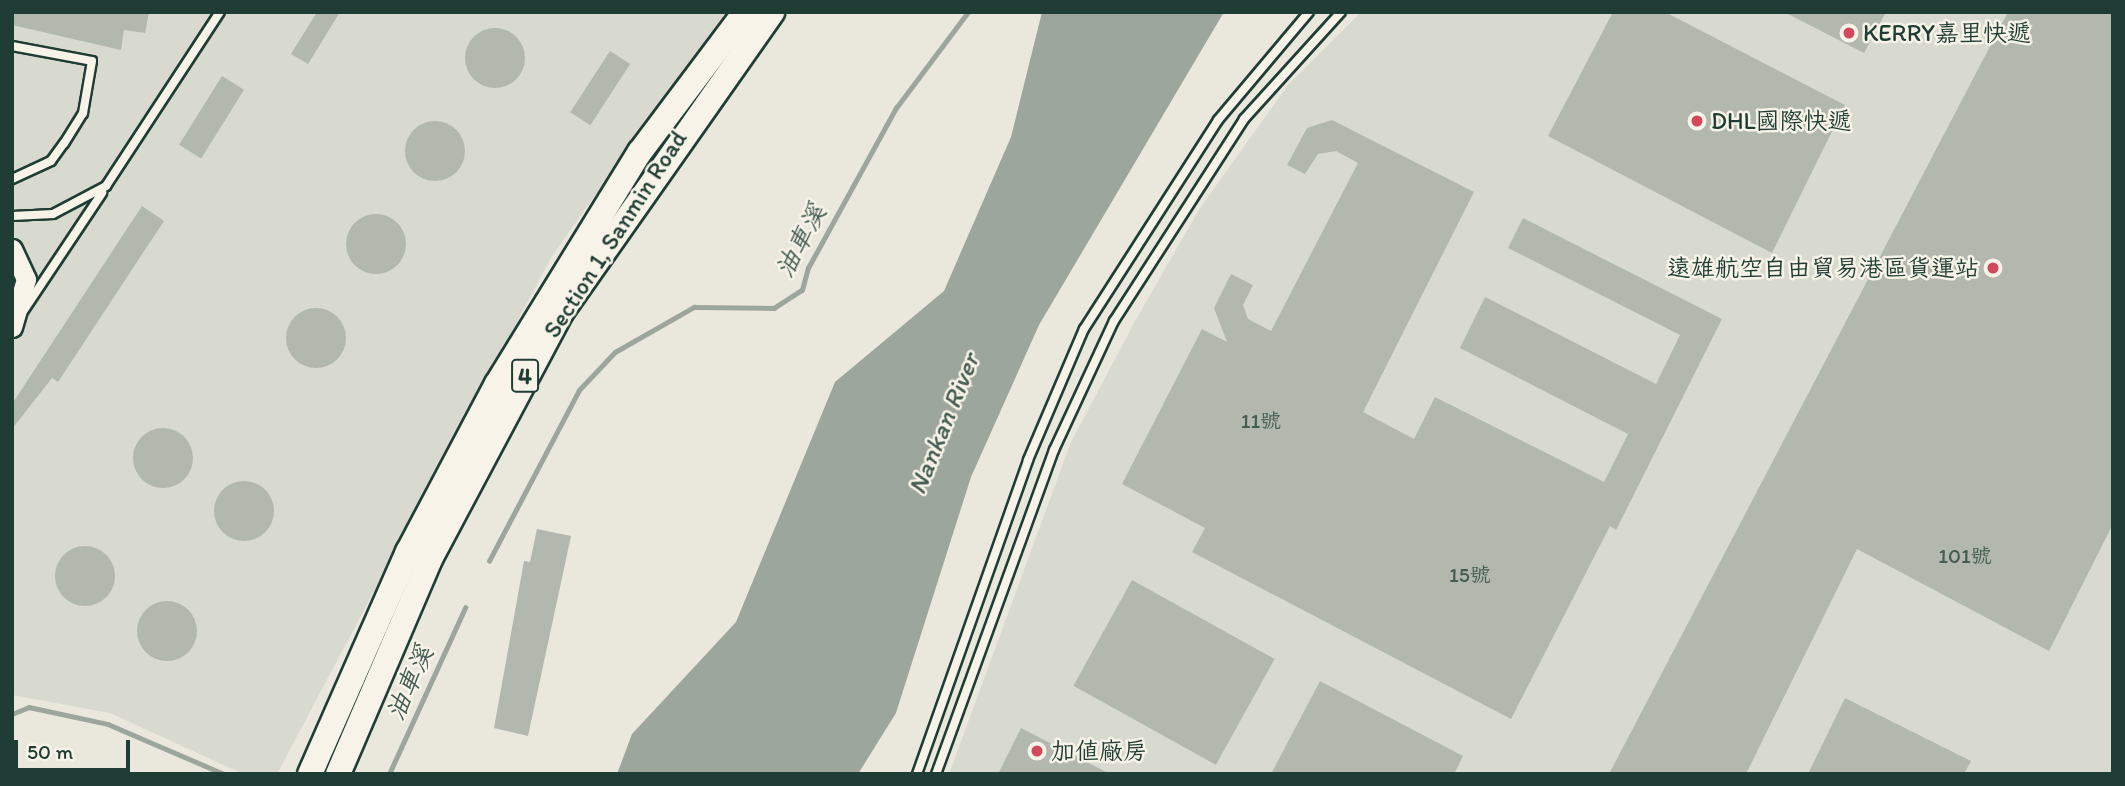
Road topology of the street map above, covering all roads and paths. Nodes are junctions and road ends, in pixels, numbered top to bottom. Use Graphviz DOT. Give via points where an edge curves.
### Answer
graph roads {
  1 [pos="220,12"];
  2 [pos="745,12"];
  3 [pos="772,12"];
  4 [pos="1309,12"];
  5 [pos="1341,12"];
  6 [pos="12,46"];
  7 [pos="12,179"];
  8 [pos="106,186"];
  9 [pos="12,215"];
  10 [pos="12,249"];
  11 [pos="12,327"];
  12 [pos="310,774"];
  13 [pos="338,774"];
  14 [pos="917,774"];
  15 [pos="936,774"];
  1 -- 8 [label="lane"];
  2 -- 12 [label="main road, Section 1, Sanmin Road / 4" via="640,152 497,384 408,552"];
  3 -- 13 [label="main road, Section 1, Sanmin Road / 4" via="560,314 430,559"];
  4 -- 14 [label="lane" via="1203,141 1084,329 1028,460"];
  5 -- 15 [label="lane" via="1244,119 1114,321 1054,450"];
  6 -- 7 [label="lane" via="92,61 83,113 64,143 51,161"];
  8 -- 9 [label="lane" via="53,214"];
  8 -- 11 [label="lane"];
  10 -- 11 [label="street" via="26,279"];
}
